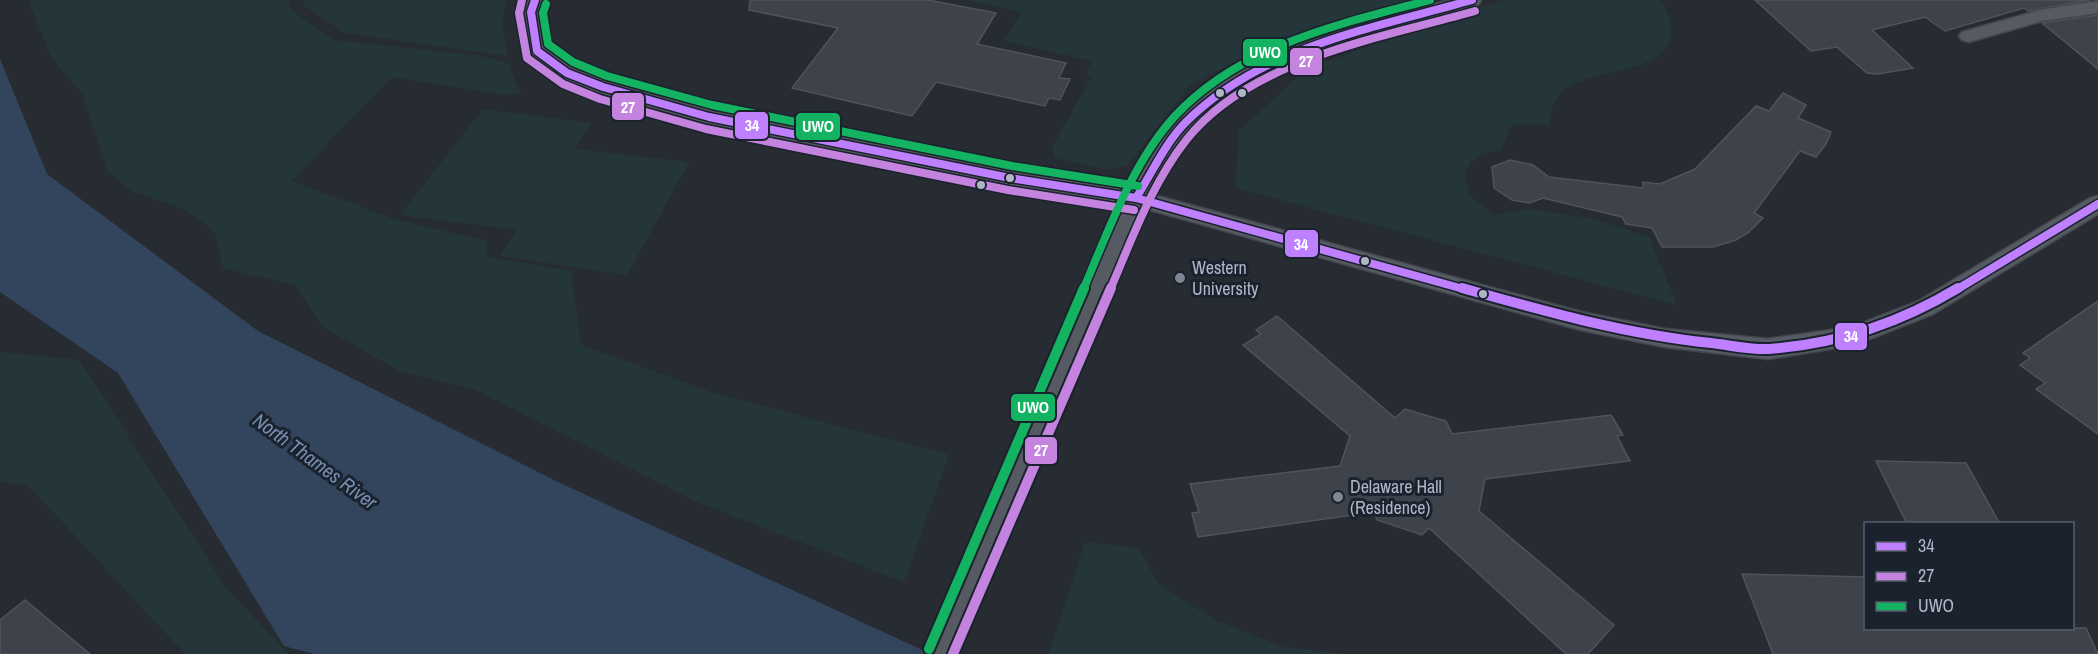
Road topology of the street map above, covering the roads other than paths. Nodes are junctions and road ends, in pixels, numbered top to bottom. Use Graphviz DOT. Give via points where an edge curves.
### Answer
graph roads {
  1 [pos="536,0"];
  2 [pos="1472,0"];
  3 [pos="2098,7"];
  4 [pos="1969,36"];
  5 [pos="1136,198"];
  6 [pos="2098,204"];
  7 [pos="940,654"];
  1 -- 5 [label="street" via="531,12 537,51 567,73 603,87 709,117 1010,178"];
  2 -- 5 [label="street" via="1292,54 1238,81 1212,97 1186,121 1164,149"];
  3 -- 4 [label="street" via="2040,16"];
  5 -- 6 [label="street" via="1581,321 1665,338 1768,349 1854,336 1925,308"];
  5 -- 7 [label="street"];
}
